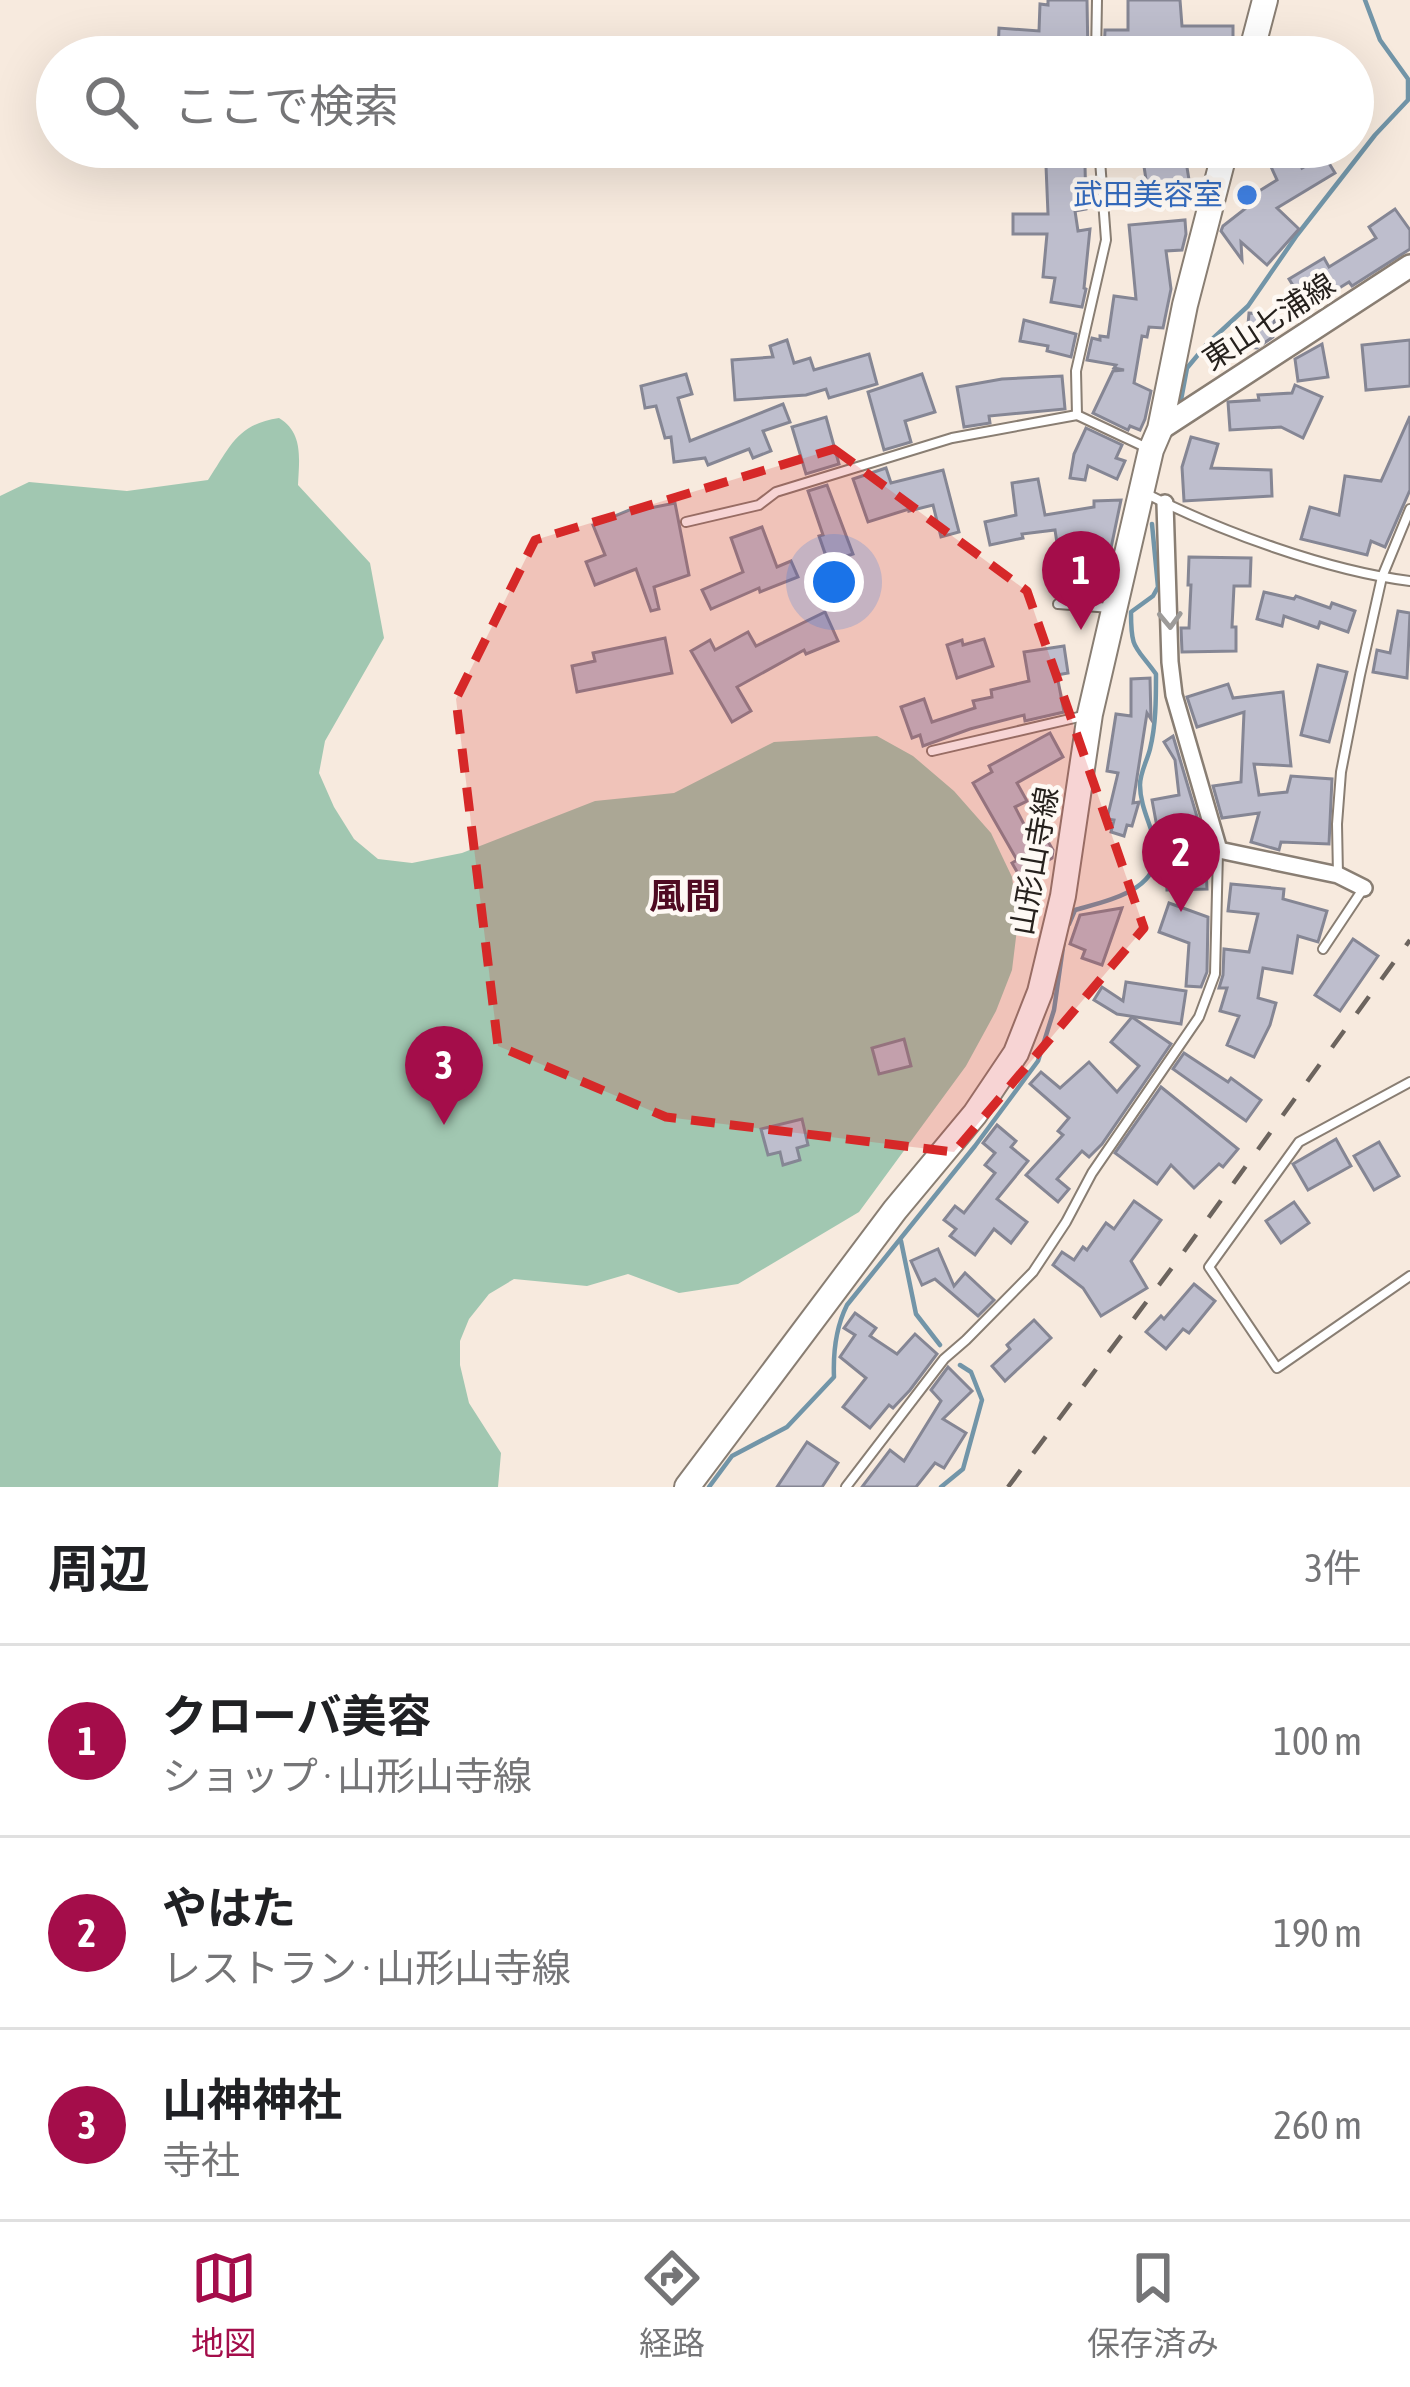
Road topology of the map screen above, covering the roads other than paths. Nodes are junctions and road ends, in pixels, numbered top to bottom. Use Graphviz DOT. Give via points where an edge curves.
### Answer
graph roads {
  1 [pos="1097,0"];
  2 [pos="1265,0"];
  3 [pos="1096,36"];
  4 [pos="1256,36"];
  5 [pos="1101,168"];
  6 [pos="1221,168"];
  7 [pos="1410,266"];
  8 [pos="1077,415"];
  9 [pos="1156,440"];
  10 [pos="1154,498"];
  11 [pos="1410,508"];
  12 [pos="686,522"];
  13 [pos="1382,578"];
  14 [pos="1410,581"];
  15 [pos="1058,604"];
  16 [pos="1113,608"];
  17 [pos="1090,714"];
  18 [pos="932,751"];
  19 [pos="1219,850"];
  20 [pos="1338,875"];
  21 [pos="1364,888"];
  22 [pos="1323,949"];
  23 [pos="1410,1082"];
  24 [pos="1410,1276"];
  25 [pos="687,1487"];
  26 [pos="847,1487"];
  1 -- 3 [label="lane"];
  2 -- 4 [label="main road"];
  5 -- 8 [label="lane" via="1106,240 1076,371"];
  6 -- 9 [label="main road, 山形山寺線"];
  7 -- 9 [label="main road, 東山七浦線"];
  8 -- 9 [label="lane"];
  8 -- 12 [label="lane" via="952,438"];
  9 -- 10 [label="main road, 山形山寺線"];
  10 -- 13 [label="lane"];
  10 -- 16 [label="main road, 山形山寺線"];
  10 -- 19 [label="street, one-way" via="1174,695"];
  11 -- 13 [label="lane"];
  13 -- 14 [label="lane"];
  13 -- 20 [label="lane" via="1341,772"];
  15 -- 16 [label="lane"];
  16 -- 17 [label="main road, 山形山寺線"];
  17 -- 18 [label="lane"];
  17 -- 25 [label="main road, 山形山寺線" via="1063,896 1016,1053"];
  19 -- 20 [label="street"];
  19 -- 26 [label="lane" via="1215,974 1199,1017 1033,1273 944,1359"];
  20 -- 21 [label="street"];
  21 -- 22 [label="lane"];
  23 -- 24 [label="lane" via="1299,1142 1209,1267 1277,1368"];
}
